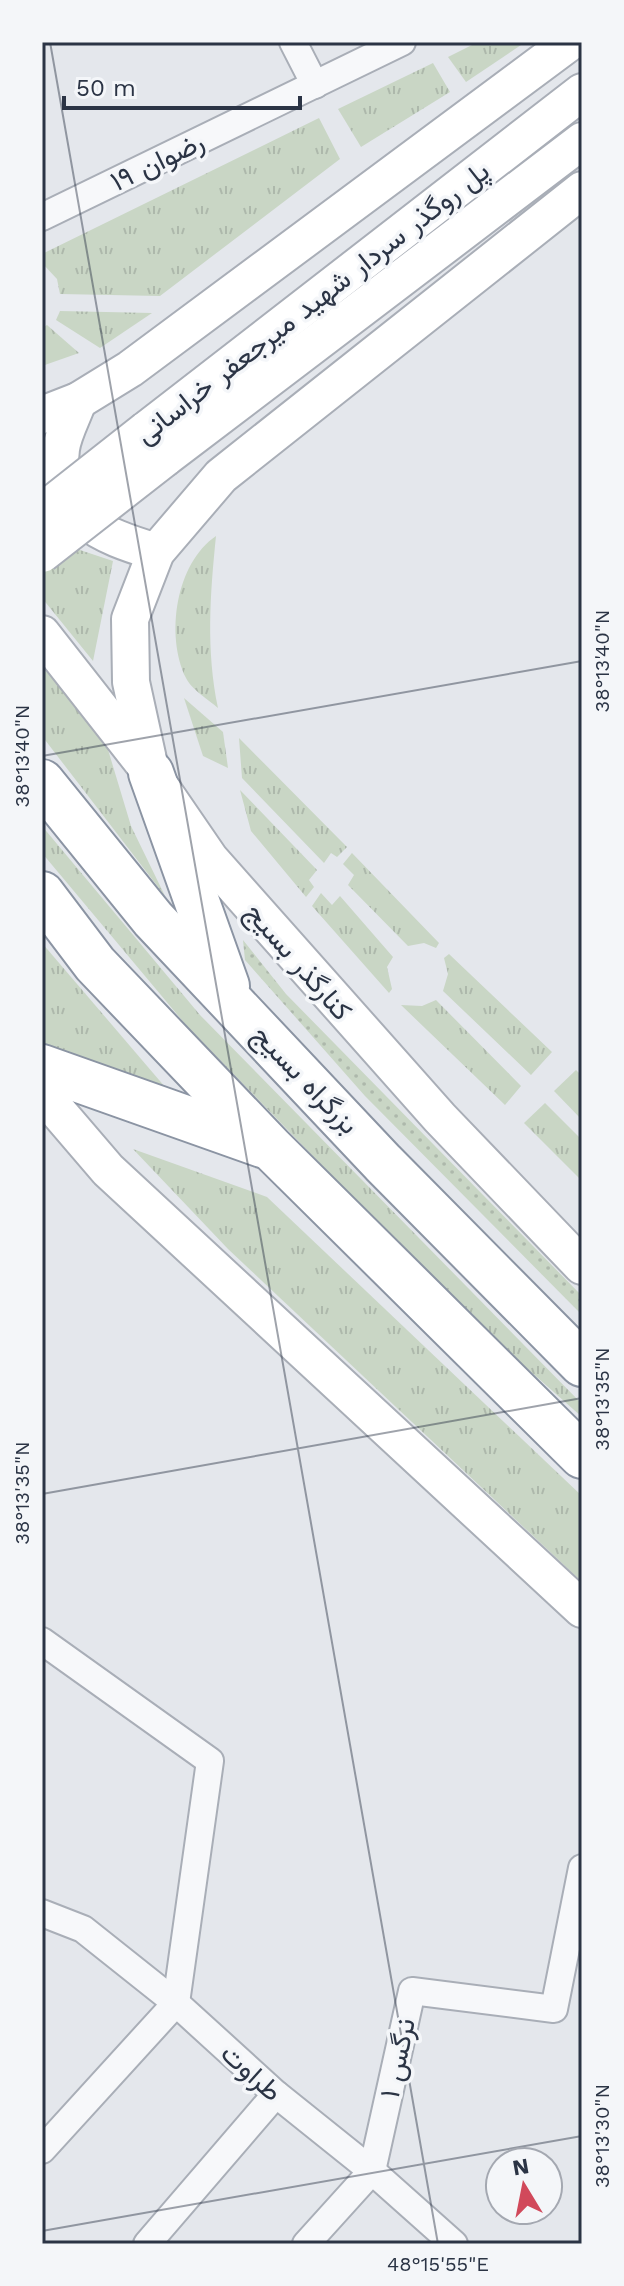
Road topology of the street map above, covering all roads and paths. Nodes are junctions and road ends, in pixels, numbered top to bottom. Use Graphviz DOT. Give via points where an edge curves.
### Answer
graph roads {
  1 [pos="293,42"];
  2 [pos="402,42"];
  3 [pos="570,42"];
  4 [pos="315,85"];
  5 [pos="582,92"];
  6 [pos="582,141"];
  7 [pos="582,190"];
  8 [pos="42,217"];
  9 [pos="78,401"];
  10 [pos="42,415"];
  11 [pos="156,444"];
  12 [pos="42,512"];
  13 [pos="156,552"];
  14 [pos="42,554"];
  15 [pos="42,634"];
  16 [pos="151,773"];
  17 [pos="42,782"];
  18 [pos="42,894"];
  19 [pos="233,1004"];
  20 [pos="42,1067"];
  21 [pos="42,1093"];
  22 [pos="272,1149"];
  23 [pos="582,1266"];
  24 [pos="582,1364"];
  25 [pos="582,1456"];
  26 [pos="582,1609"];
  27 [pos="42,1641"];
  28 [pos="582,1868"];
  29 [pos="45,1920"];
  30 [pos="176,2003"];
  31 [pos="276,2094"];
  32 [pos="42,2150"];
  33 [pos="372,2171"];
  34 [pos="147,2244"];
  35 [pos="306,2244"];
  36 [pos="454,2244"];
  1 -- 4 [label="street"];
  2 -- 4 [label="street, رضوان ۱۹"];
  3 -- 9 [label="main road" via="143,360"];
  4 -- 8 [label="street, رضوان ۱۹"];
  5 -- 11 [label="main road, پل روگذر سردار شهید میرجعفر خراسانی"];
  6 -- 11 [label="main road, پل روگذر سردار شهید میرجعفر خراسانی"];
  7 -- 13 [label="main road" via="221,476"];
  9 -- 10 [label="main road"];
  9 -- 13 [label="main road" via="61,448 64,494 84,523"];
  11 -- 12 [label="main road, پل روگذر سردار شهید میرجعفر خراسانی, bridge"];
  11 -- 14 [label="main road, پل روگذر سردار شهید میرجعفر خراسانی, bridge"];
  13 -- 16 [label="main road" via="130,619 131,682"];
  15 -- 16 [label="main road, کنارگذر بسیج"];
  16 -- 19 [label="highway"];
  16 -- 23 [label="main road, کنارگذر بسیج" via="210,859 289,952"];
  17 -- 19 [label="highway, بزرگراه بسیج" via="153,919"];
  18 -- 22 [label="highway" via="95,964"];
  19 -- 24 [label="highway, بزرگراه بسیج"];
  20 -- 22 [label="highway"];
  21 -- 26 [label="main road" via="108,1170"];
  22 -- 25 [label="highway"];
  27 -- 30 [label="street" via="210,1761"];
  28 -- 33 [label="street, نرگس ۱" via="554,2009 412,1991"];
  29 -- 30 [label="street, طراوت" via="83,1929"];
  30 -- 31 [label="street, طراوت"];
  30 -- 32 [label="street"];
  31 -- 33 [label="street, طراوت"];
  31 -- 34 [label="street"];
  33 -- 35 [label="street"];
  33 -- 36 [label="street, طراوت"];
}
